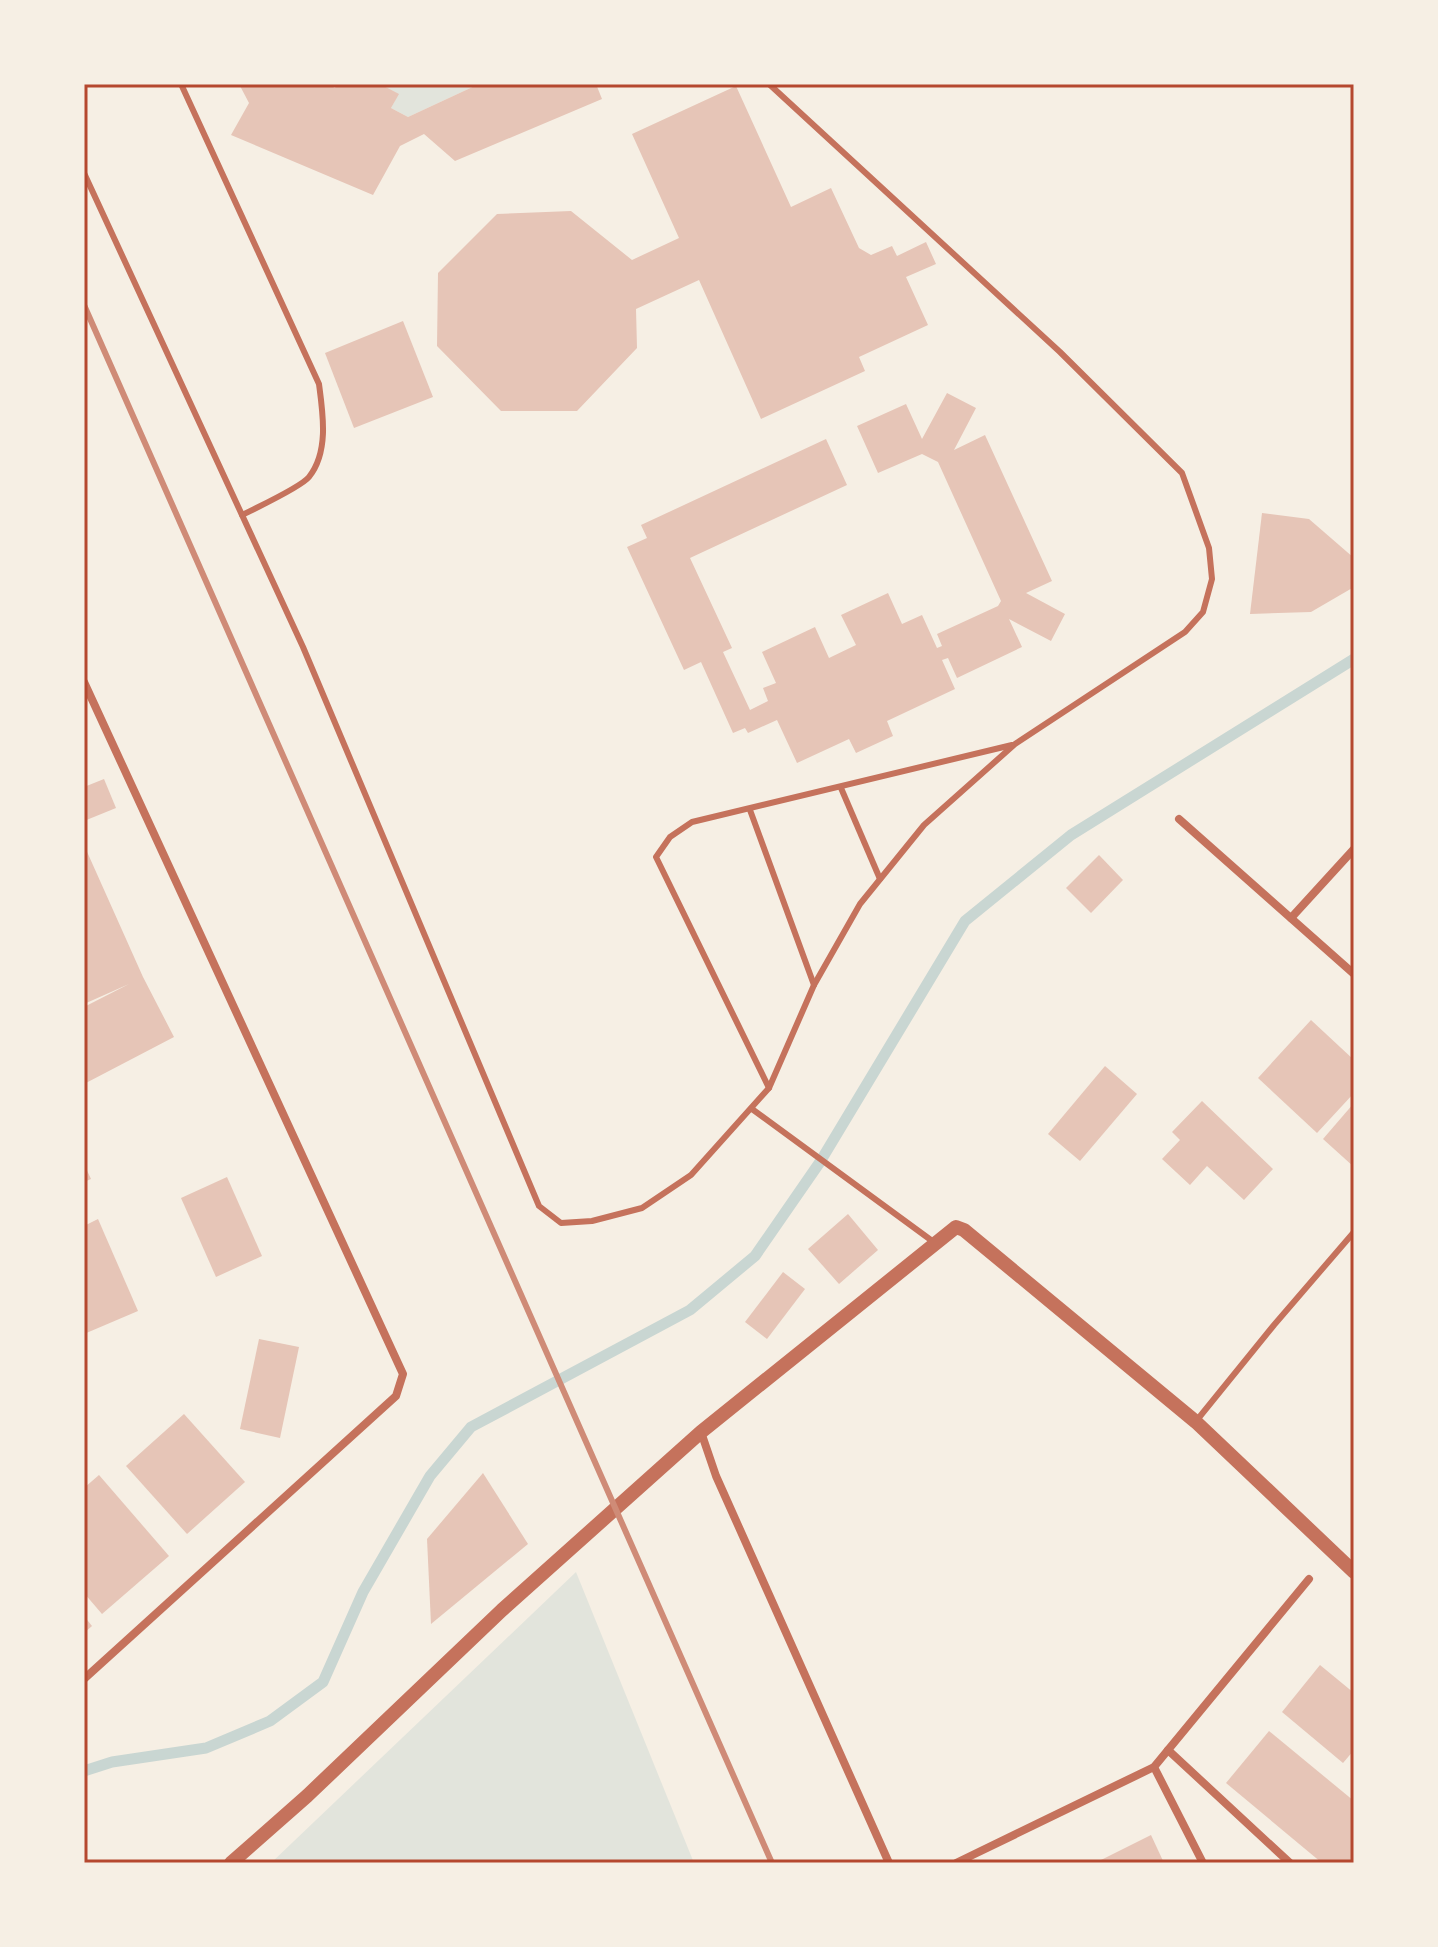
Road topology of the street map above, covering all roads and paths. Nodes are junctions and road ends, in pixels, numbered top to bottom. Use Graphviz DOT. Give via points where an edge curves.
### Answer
graph roads {
  1 [pos="181,84"];
  2 [pos="769,84"];
  3 [pos="84,173"];
  4 [pos="242,515"];
  5 [pos="84,682"];
  6 [pos="1015,744"];
  7 [pos="841,788"];
  8 [pos="750,810"];
  9 [pos="1179,819"];
  10 [pos="1354,849"];
  11 [pos="880,879"];
  12 [pos="1291,918"];
  13 [pos="1354,974"];
  14 [pos="814,985"];
  15 [pos="769,1088"];
  16 [pos="752,1109"];
  17 [pos="1354,1232"];
  18 [pos="935,1243"];
  19 [pos="1196,1422"];
  20 [pos="701,1432"];
  21 [pos="1352,1565"];
  22 [pos="1309,1579"];
  23 [pos="84,1679"];
  24 [pos="1168,1750"];
  25 [pos="1154,1767"];
  26 [pos="231,1863"];
  27 [pos="889,1863"];
  28 [pos="956,1863"];
  29 [pos="1203,1863"];
  30 [pos="1290,1863"];
  1 -- 4 [label="lane" via="321,397 321,450 308,478"];
  2 -- 6 [label="lane" via="1060,352 1182,473 1209,548 1212,579 1203,612 1185,632"];
  3 -- 4 [label="lane"];
  4 -- 16 [label="lane" via="539,1206 561,1223 642,1208 691,1175"];
  5 -- 23 [label="street" via="400,1363 403,1382 396,1396"];
  6 -- 7 [label="lane"];
  6 -- 11 [label="lane" via="924,825"];
  7 -- 8 [label="lane"];
  7 -- 11 [label="lane"];
  8 -- 14 [label="lane"];
  8 -- 15 [label="lane" via="692,822 670,837 656,857"];
  9 -- 12 [label="street"];
  10 -- 12 [label="street"];
  11 -- 14 [label="lane"];
  12 -- 13 [label="street"];
  14 -- 15 [label="lane"];
  15 -- 16 [label="lane"];
  16 -- 18 [label="lane"];
  17 -- 19 [label="lane"];
  18 -- 19 [label="street" via="956,1227 964,1230"];
  18 -- 20 [label="street"];
  19 -- 21 [label="street"];
  20 -- 26 [label="street"];
  20 -- 27 [label="street"];
  22 -- 24 [label="street"];
  24 -- 25 [label="street"];
  24 -- 30 [label="street"];
  25 -- 28 [label="street"];
  25 -- 29 [label="street"];
}
